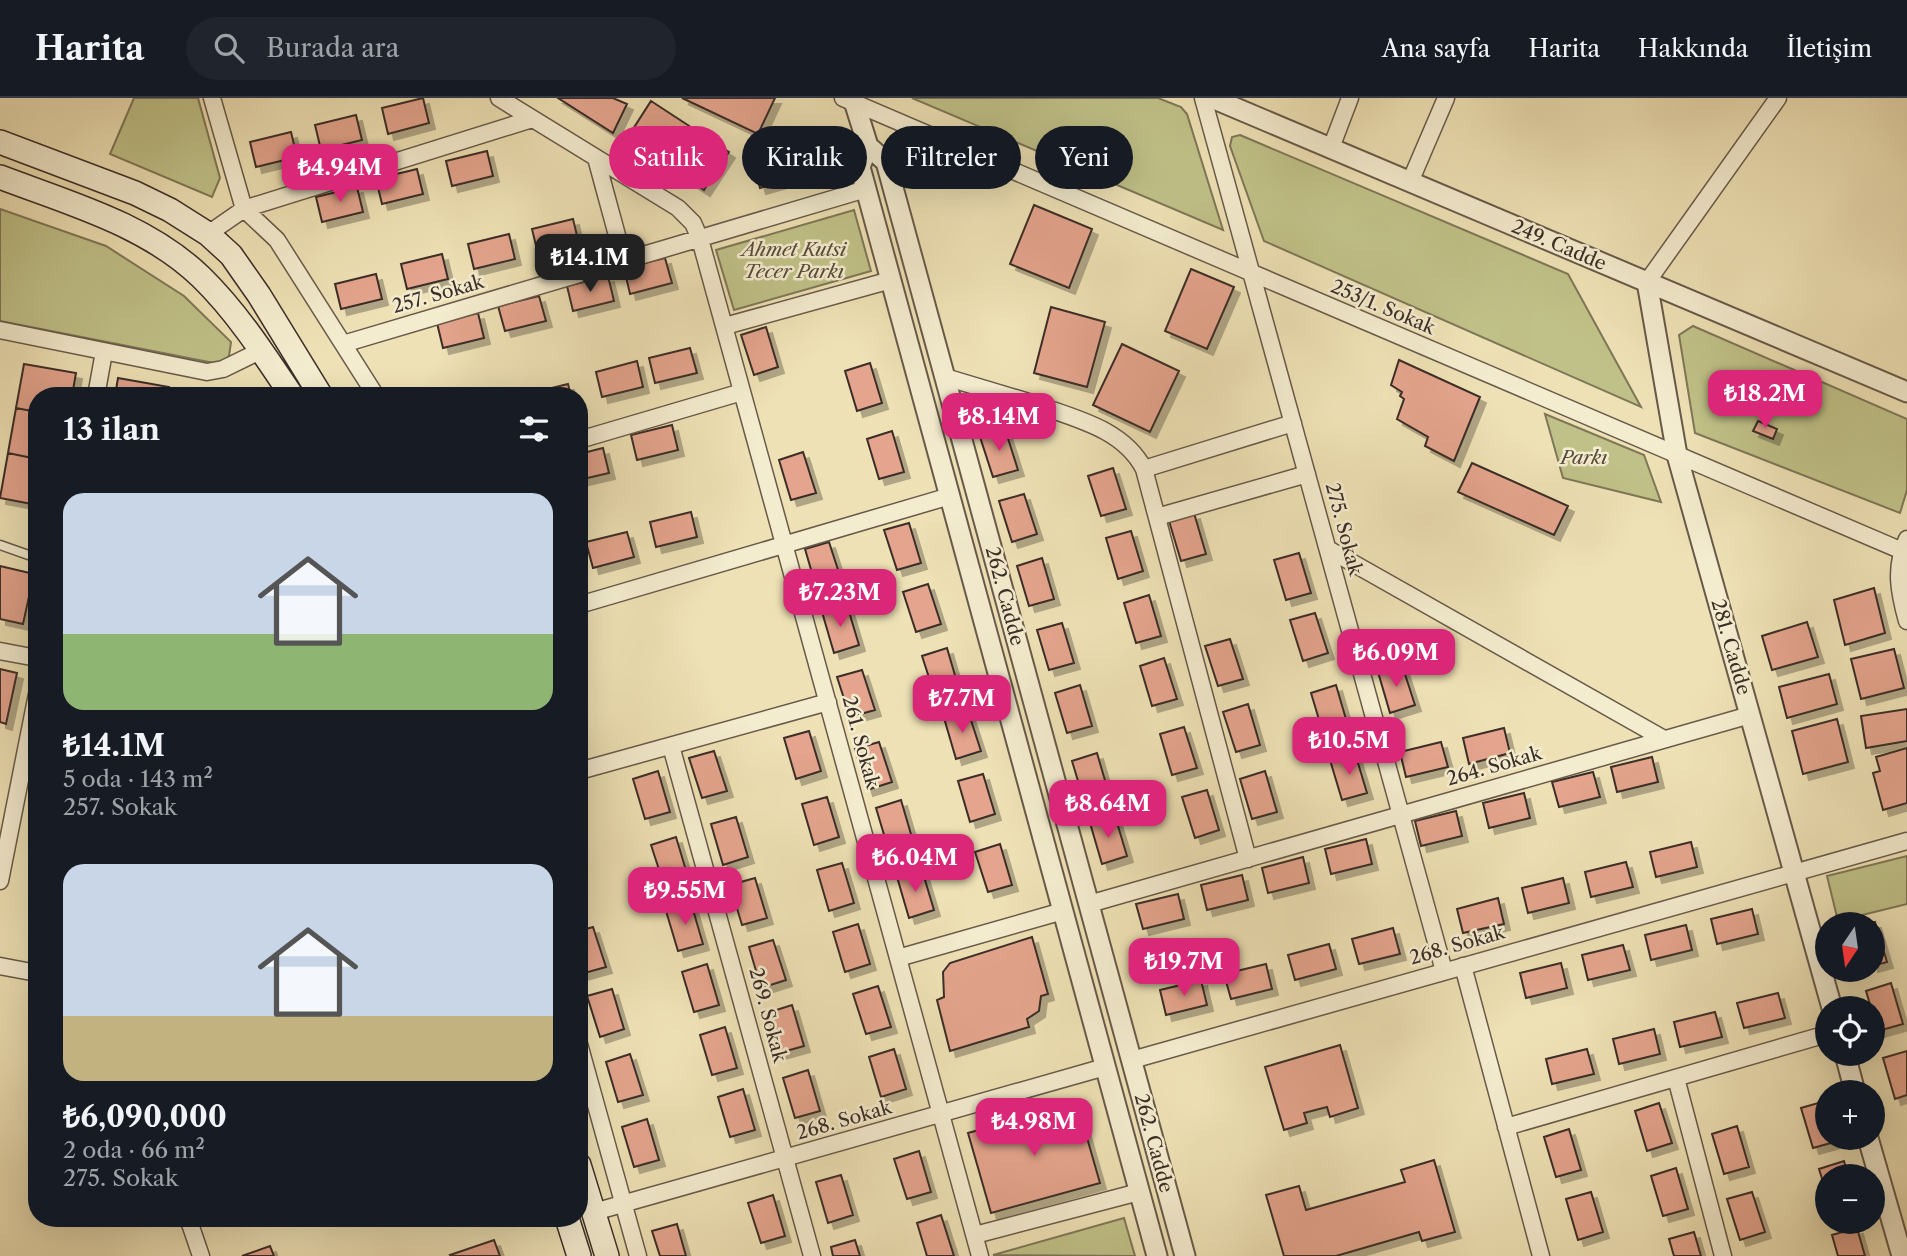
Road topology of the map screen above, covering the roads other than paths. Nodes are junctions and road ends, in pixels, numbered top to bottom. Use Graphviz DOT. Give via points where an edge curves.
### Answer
graph roads {
  1 [pos="212,98"];
  2 [pos="499,98"];
  3 [pos="1203,98"];
  4 [pos="1212,98"];
  5 [pos="1350,98"];
  6 [pos="1446,98"];
  7 [pos="1778,98"];
  8 [pos="850,100"];
  9 [pos="532,119"];
  10 [pos="0,142"];
  11 [pos="868,146"];
  12 [pos="1331,148"];
  13 [pos="596,158"];
  14 [pos="0,177"];
  15 [pos="1410,182"];
  16 [pos="866,190"];
  17 [pos="244,209"];
  18 [pos="208,234"];
  19 [pos="700,239"];
  20 [pos="624,261"];
  21 [pos="184,263"];
  22 [pos="1252,274"];
  23 [pos="891,280"];
  24 [pos="1647,282"];
  25 [pos="725,326"];
  26 [pos="0,330"];
  27 [pos="343,344"];
  28 [pos="262,350"];
  29 [pos="104,352"];
  30 [pos="945,377"];
  31 [pos="98,387"];
  32 [pos="286,387"];
  33 [pos="315,387"];
  34 [pos="370,387"];
  35 [pos="743,392"];
  36 [pos="1907,392"];
  37 [pos="1032,403"];
  38 [pos="957,419"];
  39 [pos="1293,423"];
  40 [pos="588,437"];
  41 [pos="1677,455"];
  42 [pos="1144,469"];
  43 [pos="1307,474"];
  44 [pos="950,496"];
  45 [pos="1157,516"];
  46 [pos="784,543"];
  47 [pos="0,545"];
  48 [pos="1905,548"];
  49 [pos="1328,550"];
  50 [pos="28,555"];
  51 [pos="588,602"];
  52 [pos="1907,621"];
  53 [pos="0,651"];
  54 [pos="28,656"];
  55 [pos="828,702"];
  56 [pos="1750,715"];
  57 [pos="28,739"];
  58 [pos="1664,739"];
  59 [pos="671,746"];
  60 [pos="588,769"];
  61 [pos="1401,814"];
  62 [pos="1907,841"];
  63 [pos="1248,859"];
  64 [pos="1794,871"];
  65 [pos="0,881"];
  66 [pos="1089,904"];
  67 [pos="1063,911"];
  68 [pos="898,958"];
  69 [pos="1464,965"];
  70 [pos="0,966"];
  71 [pos="28,971"];
  72 [pos="1444,971"];
  73 [pos="1829,996"];
  74 [pos="1815,1037"];
  75 [pos="1132,1060"];
  76 [pos="1105,1067"];
  77 [pos="588,1077"];
  78 [pos="1676,1078"];
  79 [pos="941,1114"];
  80 [pos="1506,1127"];
  81 [pos="1871,1150"];
  82 [pos="785,1158"];
  83 [pos="1139,1192"];
  84 [pos="588,1193"];
  85 [pos="623,1204"];
  86 [pos="594,1212"];
  87 [pos="191,1227"];
  88 [pos="570,1227"];
  89 [pos="975,1235"];
  90 [pos="1536,1255"];
  91 [pos="201,1256"];
  92 [pos="579,1256"];
  93 [pos="607,1256"];
  94 [pos="638,1256"];
  95 [pos="812,1256"];
  96 [pos="980,1256"];
  97 [pos="1157,1256"];
  98 [pos="1185,1256"];
  99 [pos="1723,1256"];
  100 [pos="1902,1256"];
  1 -- 17 [label="street"];
  2 -- 9 [label="street, 261. Sokak"];
  3 -- 22 [label="street, 275. Sokak"];
  4 -- 12 [label="street, 249. Cadde"];
  5 -- 12 [label="street"];
  6 -- 15 [label="street"];
  7 -- 24 [label="street"];
  8 -- 11 [label="street, 262. Cadde"];
  8 -- 22 [label="street, 253/1. Sokak"];
  9 -- 13 [label="street, 261. Sokak"];
  9 -- 17 [label="street"];
  10 -- 18 [label="main road" via="135,193"];
  11 -- 16 [label="street, 262. Cadde" via="860,167"];
  11 -- 30 [label="street, 262. Cadde" via="886,162"];
  12 -- 15 [label="street, 249. Cadde"];
  13 -- 19 [label="street, 261. Sokak" via="678,208 693,223"];
  13 -- 20 [label="street"];
  14 -- 21 [label="main road" via="114,220"];
  15 -- 24 [label="street, 249. Cadde"];
  16 -- 19 [label="street, 257. Sokak"];
  16 -- 23 [label="street, 262. Cadde"];
  17 -- 18 [label="street"];
  17 -- 27 [label="street" via="277,240"];
  18 -- 21 [label="main road"];
  18 -- 33 [label="main road" via="231,256 259,295"];
  19 -- 20 [label="street, 257. Sokak"];
  19 -- 25 [label="street, 261. Sokak"];
  20 -- 27 [label="street, 257. Sokak"];
  21 -- 28 [label="main road" via="222,299"];
  22 -- 39 [label="street, 275. Sokak"];
  22 -- 41 [label="street, 253/1. Sokak"];
  23 -- 25 [label="street"];
  23 -- 44 [label="street, 262. Cadde"];
  24 -- 36 [label="street, 249. Cadde"];
  24 -- 41 [label="street, 281. Cadde"];
  25 -- 35 [label="street, 261. Sokak"];
  26 -- 29 [label="street"];
  27 -- 34 [label="street"];
  28 -- 29 [label="street" via="207,372"];
  28 -- 32 [label="main road"];
  29 -- 31 [label="street"];
  30 -- 37 [label="street"];
  30 -- 38 [label="street, 262. Cadde"];
  35 -- 40 [label="street"];
  35 -- 46 [label="street, 261. Sokak"];
  37 -- 38 [label="street"];
  37 -- 42 [label="street" via="1114,436 1138,457"];
  38 -- 66 [label="street, 262. Cadde"];
  39 -- 42 [label="street"];
  39 -- 43 [label="street, 275. Sokak"];
  41 -- 48 [label="street, 253/1. Sokak"];
  41 -- 56 [label="street, 281. Cadde"];
  42 -- 45 [label="street"];
  43 -- 45 [label="street"];
  43 -- 49 [label="street, 275. Sokak"];
  44 -- 46 [label="street"];
  44 -- 67 [label="street, 262. Cadde"];
  45 -- 63 [label="street"];
  46 -- 51 [label="street"];
  46 -- 55 [label="street, 261. Sokak"];
  47 -- 50 [label="lane"];
  48 -- 52 [label="street" via="1898,579"];
  49 -- 58 [label="street"];
  49 -- 61 [label="street, 275. Sokak"];
  53 -- 54 [label="street"];
  55 -- 59 [label="street"];
  55 -- 68 [label="street, 261. Sokak"];
  56 -- 58 [label="street, 264. Sokak"];
  56 -- 64 [label="street, 281. Cadde"];
  57 -- 65 [label="street"];
  58 -- 61 [label="street, 264. Sokak"];
  59 -- 60 [label="street"];
  59 -- 82 [label="street, 269. Sokak"];
  61 -- 63 [label="street, 264. Sokak"];
  61 -- 72 [label="street, 275. Sokak"];
  62 -- 64 [label="street, 268. Sokak"];
  63 -- 66 [label="street, 264. Sokak"];
  64 -- 69 [label="street, 268. Sokak"];
  64 -- 73 [label="street, 281. Cadde"];
  66 -- 75 [label="street, 262. Cadde"];
  67 -- 68 [label="street"];
  67 -- 76 [label="street, 262. Cadde"];
  68 -- 79 [label="street, 261. Sokak"];
  69 -- 72 [label="street, 268. Sokak"];
  69 -- 80 [label="street"];
  70 -- 71 [label="street"];
  72 -- 75 [label="street, 268. Sokak"];
  74 -- 78 [label="street"];
  75 -- 76 [label="street"];
  75 -- 98 [label="street, 262. Cadde"];
  76 -- 79 [label="street, 268. Sokak"];
  76 -- 83 [label="street, 262. Cadde"];
  77 -- 85 [label="street"];
  78 -- 80 [label="street"];
  78 -- 99 [label="street"];
  79 -- 82 [label="street, 268. Sokak"];
  79 -- 89 [label="street, 261. Sokak"];
  80 -- 90 [label="street"];
  81 -- 100 [label="street"];
  82 -- 85 [label="street, 268. Sokak"];
  82 -- 95 [label="street, 269. Sokak"];
  83 -- 89 [label="street"];
  83 -- 97 [label="street, 262. Cadde"];
  84 -- 86 [label="main road"];
  85 -- 86 [label="street, 268. Sokak"];
  85 -- 94 [label="street"];
  86 -- 93 [label="main road"];
  87 -- 91 [label="street"];
  88 -- 92 [label="main road"];
  89 -- 96 [label="street, 261. Sokak"];
}
